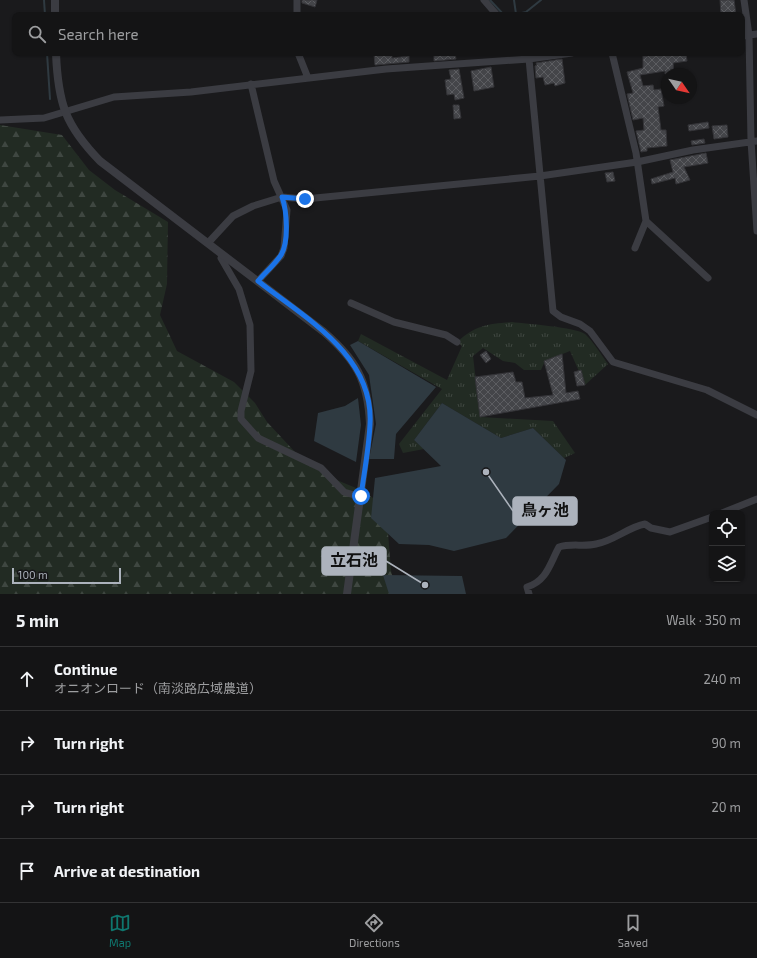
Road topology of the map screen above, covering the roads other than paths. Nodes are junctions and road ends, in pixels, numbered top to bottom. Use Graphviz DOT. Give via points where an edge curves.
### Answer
graph roads {
  1 [pos="54,0"];
  2 [pos="297,0"];
  3 [pos="484,0"];
  4 [pos="744,0"];
  5 [pos="55,12"];
  6 [pos="297,12"];
  7 [pos="494,12"];
  8 [pos="745,12"];
  9 [pos="745,18"];
  10 [pos="757,34"];
  11 [pos="746,36"];
  12 [pos="56,56"];
  13 [pos="299,56"];
  14 [pos="527,56"];
  15 [pos="613,56"];
  16 [pos="308,78"];
  17 [pos="251,84"];
  18 [pos="64,113"];
  19 [pos="0,120"];
  20 [pos="754,141"];
  21 [pos="637,162"];
  22 [pos="540,176"];
  23 [pos="282,197"];
  24 [pos="646,221"];
  25 [pos="757,231"];
  26 [pos="208,243"];
  27 [pos="636,248"];
  28 [pos="223,255"];
  29 [pos="708,278"];
  30 [pos="258,281"];
  31 [pos="351,303"];
  32 [pos="457,342"];
  33 [pos="757,415"];
  34 [pos="361,496"];
  35 [pos="757,499"];
  36 [pos="730,510"];
  37 [pos="709,518"];
  38 [pos="347,594"];
  39 [pos="528,594"];
  1 -- 5 [label="street"];
  2 -- 6 [label="street"];
  3 -- 7 [label="street"];
  4 -- 8 [label="street"];
  9 -- 11 [label="street"];
  10 -- 11 [label="street"];
  11 -- 20 [label="street"];
  12 -- 18 [label="street" via="59,96"];
  13 -- 16 [label="street"];
  14 -- 16 [label="street"];
  14 -- 22 [label="street"];
  15 -- 21 [label="street"];
  16 -- 17 [label="street"];
  17 -- 18 [label="street" via="190,92 114,97"];
  17 -- 23 [label="street" via="274,181"];
  18 -- 19 [label="street" via="44,118"];
  18 -- 26 [label="street" via="77,135 100,161"];
  20 -- 21 [label="street" via="674,153"];
  20 -- 25 [label="street"];
  21 -- 22 [label="street"];
  21 -- 24 [label="street"];
  22 -- 23 [label="street" via="305,199"];
  22 -- 33 [label="street" via="553,311 590,331 614,362 708,390"];
  23 -- 26 [label="street" via="253,206 233,216"];
  23 -- 30 [label="street" via="287,210 284,248 281,256"];
  24 -- 27 [label="street"];
  24 -- 29 [label="street"];
  26 -- 28 [label="street"];
  28 -- 30 [label="street"];
  28 -- 34 [label="street" via="221,258 239,290 250,325 251,371 241,419 258,438 321,468 344,492"];
  30 -- 34 [label="street" via="343,348 355,364 369,403 370,424"];
  31 -- 32 [label="street" via="394,322 446,335"];
  34 -- 38 [label="street"];
  35 -- 36 [label="street"];
  37 -- 39 [label="street" via="670,532 645,524 597,544 567,544 559,547 546,575 527,587"];
}
